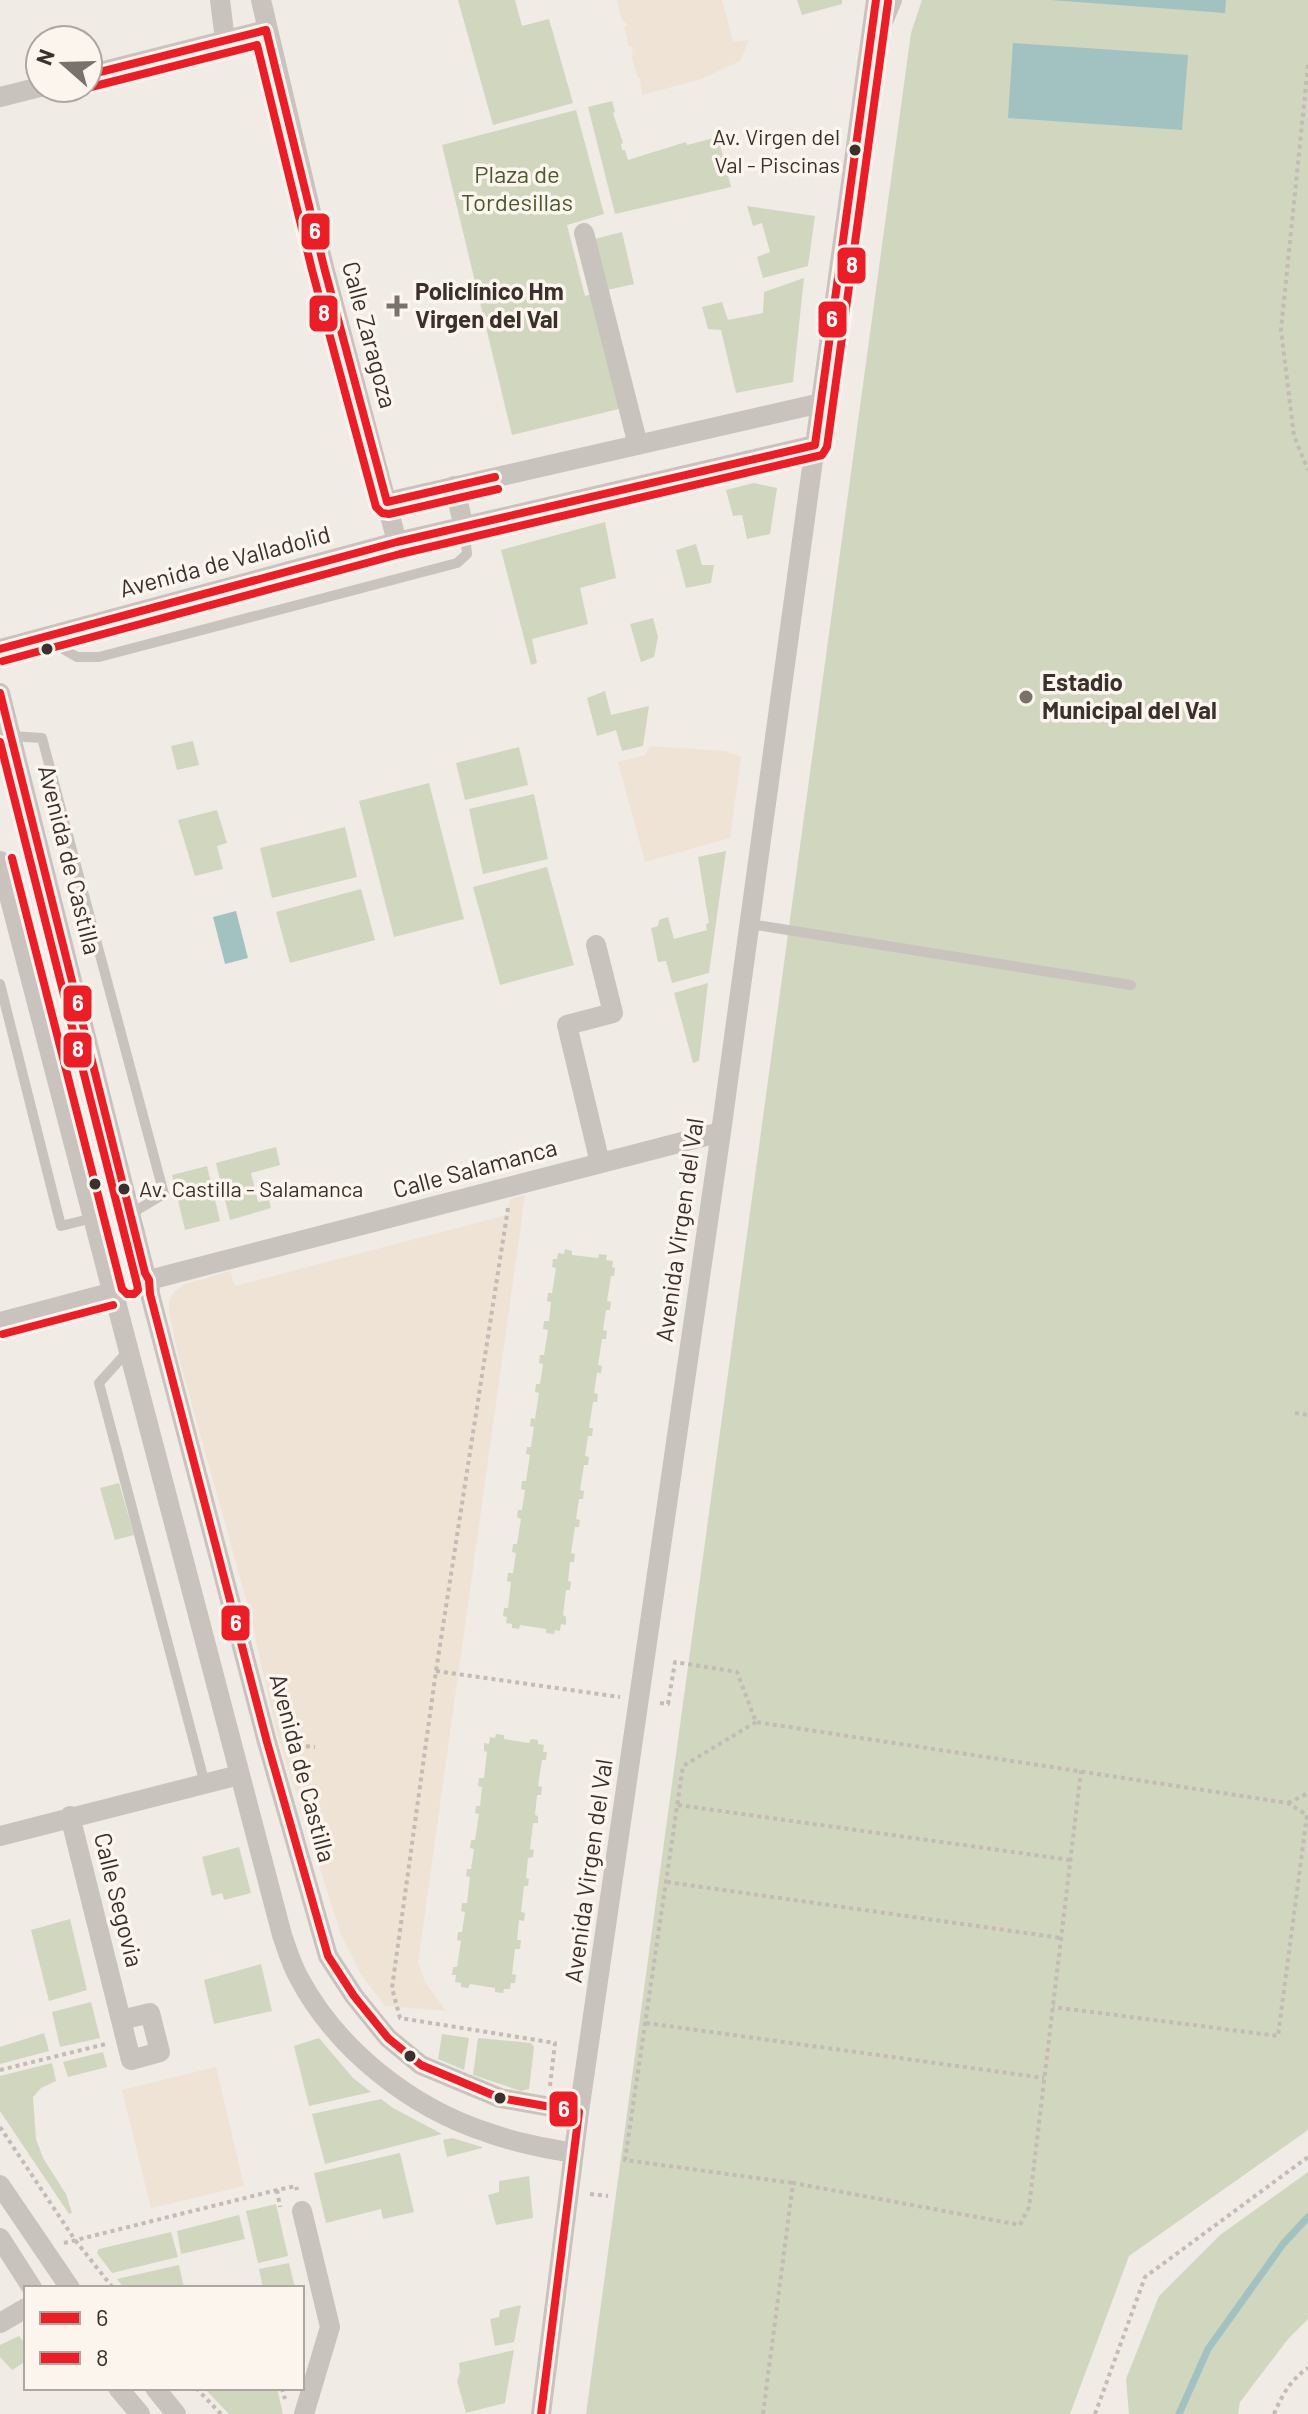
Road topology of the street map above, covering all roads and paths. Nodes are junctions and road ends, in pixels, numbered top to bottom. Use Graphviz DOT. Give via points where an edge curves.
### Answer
graph roads {
  1 [pos="220,0"];
  2 [pos="261,0"];
  3 [pos="876,0"];
  4 [pos="892,0"];
  5 [pos="266,30"];
  6 [pos="225,40"];
  7 [pos="869,53"];
  8 [pos="1308,65"];
  9 [pos="104,71"];
  10 [pos="24,91"];
  11 [pos="0,97"];
  12 [pos="584,233"];
  13 [pos="821,403"];
  14 [pos="638,445"];
  15 [pos="815,445"];
  16 [pos="1308,470"];
  17 [pos="454,486"];
  18 [pos="387,502"];
  19 [pos="464,527"];
  20 [pos="397,542"];
  21 [pos="46,639"];
  22 [pos="0,649"];
  23 [pos="0,693"];
  24 [pos="11,736"];
  25 [pos="0,861"];
  26 [pos="750,924"];
  27 [pos="596,945"];
  28 [pos="0,984"];
  29 [pos="1131,985"];
  30 [pos="721,1132"];
  31 [pos="600,1163"];
  32 [pos="509,1187"];
  33 [pos="132,1213"];
  34 [pos="93,1218"];
  35 [pos="148,1282"];
  36 [pos="112,1293"];
  37 [pos="0,1322"];
  38 [pos="129,1350"];
  39 [pos="1295,1413"];
  40 [pos="1308,1415"];
  41 [pos="436,1671"];
  42 [pos="640,1700"];
  43 [pos="756,1722"];
  44 [pos="1081,1771"];
  45 [pos="239,1775"];
  46 [pos="205,1784"];
  47 [pos="1308,1793"];
  48 [pos="1288,1803"];
  49 [pos="678,1805"];
  50 [pos="70,1816"];
  51 [pos="0,1836"];
  52 [pos="1070,1860"];
  53 [pos="667,1882"];
  54 [pos="1061,1938"];
  55 [pos="1053,2007"];
  56 [pos="646,2023"];
  57 [pos="124,2029"];
  58 [pos="0,2070"];
  59 [pos="1044,2078"];
  60 [pos="547,2107"];
  61 [pos="579,2112"];
  62 [pos="0,2127"];
  63 [pos="573,2153"];
  64 [pos="1308,2157"];
  65 [pos="793,2183"];
  66 [pos="0,2185"];
  67 [pos="302,2211"];
  68 [pos="0,2238"];
  69 [pos="75,2240"];
  70 [pos="42,2248"];
  71 [pos="31,2286"];
  72 [pos="69,2286"];
  73 [pos="111,2286"];
  74 [pos="24,2309"];
  75 [pos="0,2323"];
  76 [pos="1308,2368"];
  77 [pos="120,2390"];
  78 [pos="157,2390"];
  79 [pos="198,2390"];
  80 [pos="140,2414"];
  81 [pos="176,2414"];
  82 [pos="221,2414"];
  83 [pos="304,2414"];
  84 [pos="541,2414"];
  85 [pos="763,2414"];
  86 [pos="1095,2414"];
  87 [pos="1274,2414"];
  1 -- 6 [label="street"];
  2 -- 5 [label="street, Calle Zaragoza"];
  3 -- 7 [label="street, Avenida Virgen del Val"];
  4 -- 7 [label="street, Avenida Virgen del Val"];
  5 -- 6 [label="street"];
  5 -- 18 [label="street, Calle Zaragoza"];
  6 -- 9 [label="street"];
  7 -- 13 [label="street, Avenida Virgen del Val"];
  8 -- 16 [label="path" via="1281,330 1294,436"];
  10 -- 11 [label="street"];
  12 -- 14 [label="street"];
  13 -- 14 [label="street"];
  13 -- 15 [label="street, Avenida Virgen del Val"];
  14 -- 17 [label="street"];
  15 -- 19 [label="street, Avenida de Valladolid"];
  15 -- 26 [label="street, Avenida Virgen del Val"];
  17 -- 18 [label="street"];
  17 -- 19 [label="street"];
  18 -- 20 [label="street, Calle Zaragoza"];
  19 -- 20 [label="street, Avenida de Valladolid"];
  19 -- 21 [label="lane" via="467,554 457,563 353,591 99,657 77,657"];
  20 -- 21 [label="street, Avenida de Valladolid"];
  21 -- 22 [label="street, Avenida de Valladolid"];
  23 -- 24 [label="street, Avenida de Castilla"];
  24 -- 33 [label="street, Avenida de Castilla"];
  24 -- 33 [label="lane" via="42,738 164,1194"];
  25 -- 34 [label="street"];
  26 -- 29 [label="lane"];
  26 -- 30 [label="street, Avenida Virgen del Val"];
  27 -- 31 [label="street" via="613,1013 567,1025"];
  28 -- 34 [label="lane" via="61,1226"];
  30 -- 31 [label="street, Calle Salamanca"];
  30 -- 42 [label="street, Avenida Virgen del Val"];
  31 -- 32 [label="street, Calle Salamanca"];
  32 -- 35 [label="street, Calle Salamanca"];
  32 -- 41 [label="path"];
  33 -- 35 [label="street, Avenida de Castilla"];
  34 -- 36 [label="street"];
  35 -- 36 [label="street" via="139,1306 127,1308"];
  35 -- 36 [label="street" via="136,1267 125,1267 115,1273"];
  35 -- 60 [label="street, Avenida de Castilla" via="328,1956 388,2038 421,2065 500,2098"];
  36 -- 37 [label="street"];
  36 -- 38 [label="street"];
  38 -- 45 [label="street"];
  38 -- 46 [label="lane" via="99,1383"];
  39 -- 40 [label="path"];
  41 -- 42 [label="path"];
  41 -- 60 [label="path" via="392,1988 400,2018 555,2043"];
  42 -- 43 [label="path" via="668,1704 675,1662 737,1672"];
  42 -- 61 [label="street, Avenida Virgen del Val"];
  43 -- 44 [label="path"];
  43 -- 49 [label="path" via="683,1766"];
  44 -- 48 [label="path"];
  44 -- 52 [label="path"];
  45 -- 46 [label="street"];
  45 -- 63 [label="street" via="282,1935 298,1976 329,2021 368,2064 439,2113 488,2133"];
  46 -- 50 [label="street"];
  47 -- 48 [label="path"];
  48 -- 55 [label="path" via="1307,1815 1278,2036"];
  49 -- 52 [label="path"];
  49 -- 53 [label="path"];
  50 -- 51 [label="street, Calle Segovia"];
  50 -- 57 [label="street, Calle Segovia"];
  52 -- 54 [label="path"];
  53 -- 54 [label="path"];
  53 -- 56 [label="path"];
  54 -- 55 [label="path"];
  55 -- 59 [label="path"];
  56 -- 59 [label="path"];
  56 -- 65 [label="path" via="625,2160"];
  57 -- 58 [label="path"];
  59 -- 65 [label="path" via="1029,2207 1020,2225"];
  60 -- 61 [label="street, Avenida de Castilla"];
  61 -- 63 [label="street, Avenida Virgen del Val"];
  62 -- 69 [label="path"];
  63 -- 84 [label="street, Avenida Virgen del Val"];
  64 -- 86 [label="path" via="1145,2277"];
  65 -- 85 [label="path"];
  66 -- 70 [label="street"];
  67 -- 69 [label="path" via="296,2186"];
  67 -- 83 [label="street" via="330,2327"];
  68 -- 71 [label="street"];
  69 -- 70 [label="path"];
  69 -- 73 [label="path"];
  70 -- 72 [label="street"];
  74 -- 75 [label="street"];
  76 -- 87 [label="path" via="1282,2395"];
  77 -- 80 [label="street"];
  78 -- 81 [label="street"];
  79 -- 82 [label="path"];
}
